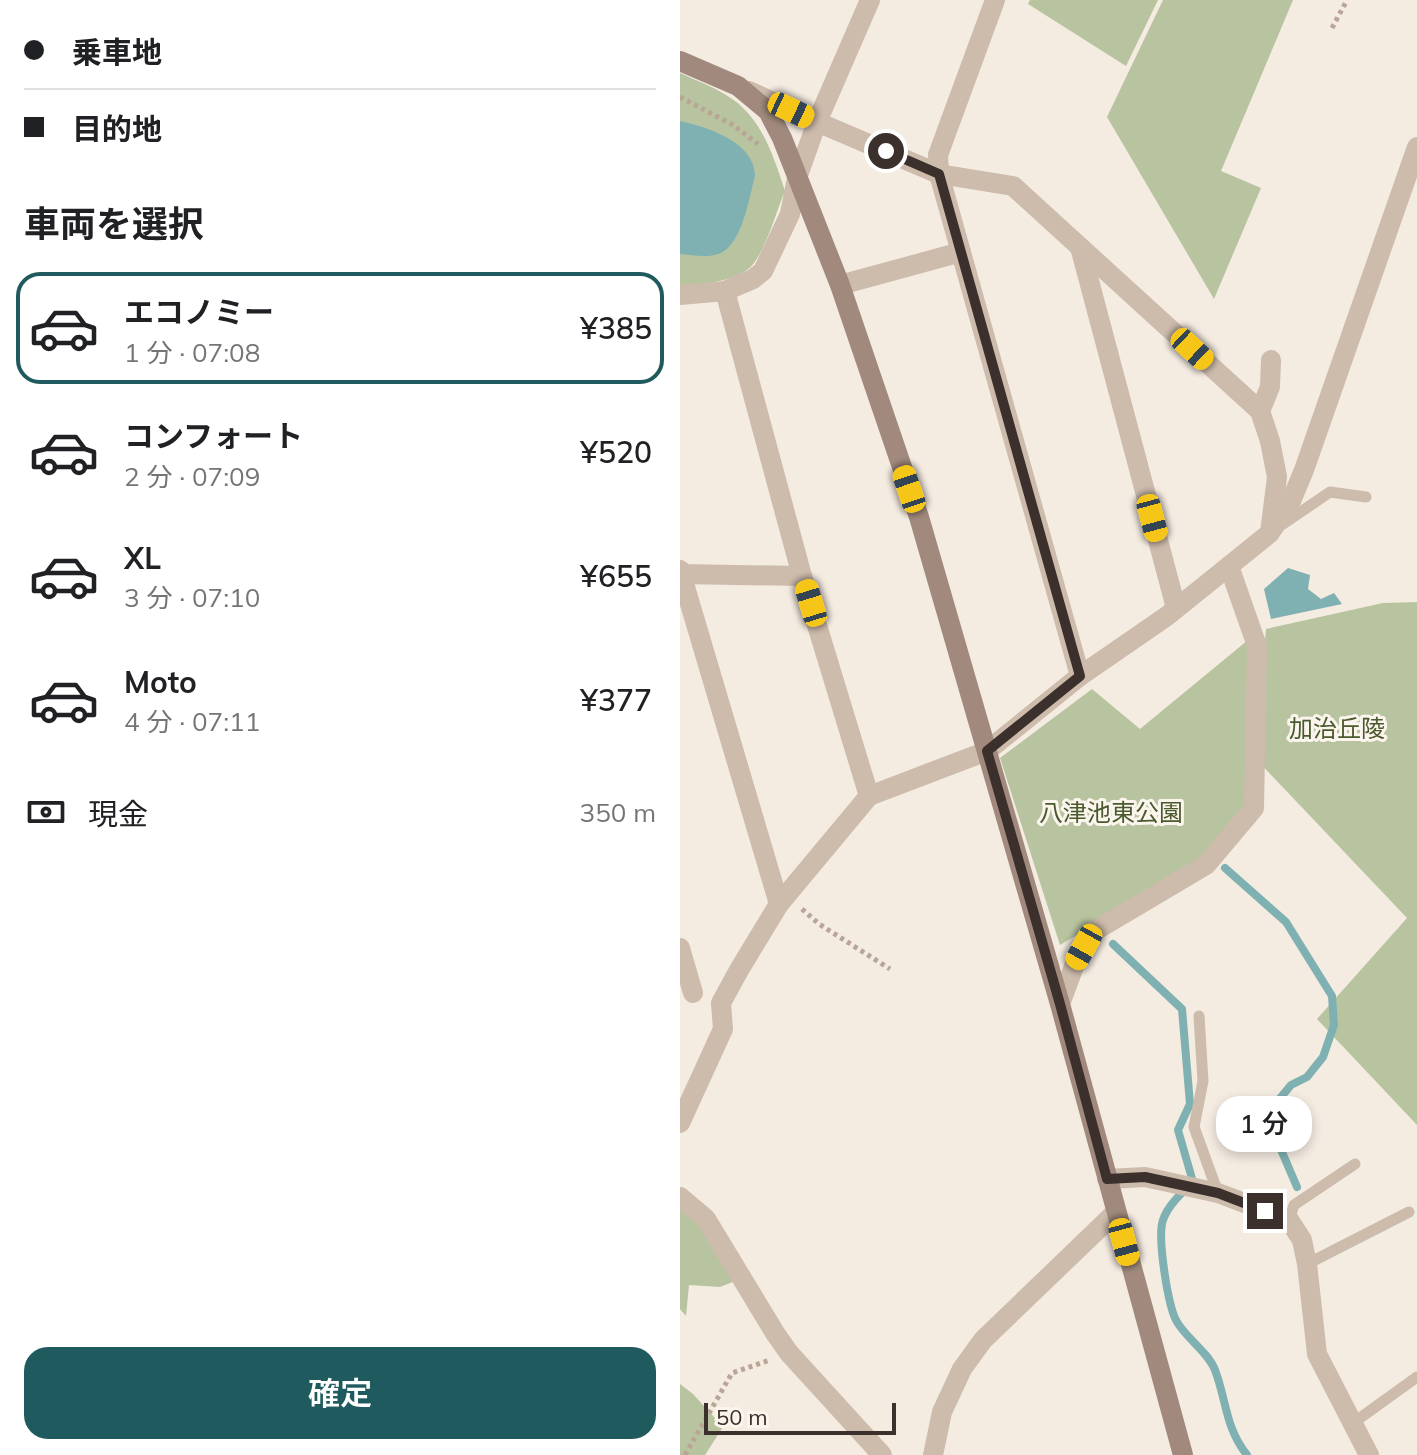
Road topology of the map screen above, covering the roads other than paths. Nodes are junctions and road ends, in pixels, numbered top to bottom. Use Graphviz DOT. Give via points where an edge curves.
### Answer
graph roads {
  1 [pos="870,0"];
  2 [pos="995,0"];
  3 [pos="680,61"];
  4 [pos="738,86"];
  5 [pos="817,122"];
  6 [pos="1417,147"];
  7 [pos="939,174"];
  8 [pos="797,178"];
  9 [pos="1080,247"];
  10 [pos="961,252"];
  11 [pos="840,285"];
  12 [pos="725,291"];
  13 [pos="680,295"];
  14 [pos="1271,360"];
  15 [pos="1260,411"];
  16 [pos="1366,497"];
  17 [pos="1270,533"];
  18 [pos="1229,566"];
  19 [pos="680,573"];
  20 [pos="802,576"];
  21 [pos="1176,608"];
  22 [pos="1080,676"];
  23 [pos="987,751"];
  24 [pos="869,796"];
  25 [pos="782,900"];
  26 [pos="680,948"];
  27 [pos="686,991"];
  28 [pos="721,1003"];
  29 [pos="1060,1004"];
  30 [pos="1199,1016"];
  31 [pos="680,1123"];
  32 [pos="1355,1164"];
  33 [pos="1107,1179"];
  34 [pos="1218,1193"];
  35 [pos="680,1197"];
  36 [pos="1116,1212"];
  37 [pos="1409,1212"];
  38 [pos="1289,1220"];
  39 [pos="1307,1264"];
  40 [pos="1417,1377"];
  41 [pos="1353,1423"];
  42 [pos="882,1455"];
  43 [pos="933,1455"];
  44 [pos="1183,1455"];
  45 [pos="1369,1455"];
  1 -- 5 [label="street"];
  2 -- 7 [label="street" via="938,155"];
  3 -- 4 [label="street"];
  4 -- 5 [label="street"];
  4 -- 8 [label="street" via="772,118"];
  5 -- 7 [label="street"];
  5 -- 8 [label="street"];
  6 -- 17 [label="street" via="1304,470"];
  7 -- 9 [label="street" via="1013,186"];
  7 -- 10 [label="street"];
  8 -- 11 [label="street"];
  8 -- 12 [label="street" via="790,214 763,271"];
  9 -- 15 [label="street"];
  9 -- 21 [label="street"];
  10 -- 11 [label="street"];
  10 -- 22 [label="street"];
  11 -- 23 [label="street" via="919,517"];
  12 -- 13 [label="street"];
  12 -- 20 [label="street"];
  14 -- 15 [label="street" via="1270,387"];
  15 -- 17 [label="street" via="1277,477"];
  16 -- 17 [label="lane" via="1330,492"];
  17 -- 18 [label="street"];
  18 -- 21 [label="street"];
  18 -- 29 [label="street" via="1257,646 1254,808 1206,865 1093,932"];
  19 -- 20 [label="street"];
  19 -- 25 [label="street"];
  20 -- 24 [label="street"];
  21 -- 22 [label="street"];
  22 -- 23 [label="street"];
  23 -- 24 [label="street"];
  23 -- 29 [label="street"];
  24 -- 25 [label="street"];
  25 -- 28 [label="street"];
  26 -- 27 [label="street"];
  27 -- 28 [label="street"];
  28 -- 31 [label="street" via="723,1029"];
  29 -- 33 [label="street"];
  30 -- 34 [label="lane" via="1203,1081 1194,1127"];
  32 -- 38 [label="lane" via="1294,1205"];
  33 -- 34 [label="street" via="1145,1177"];
  33 -- 36 [label="street"];
  34 -- 38 [label="street"];
  35 -- 42 [label="street" via="706,1219 789,1353"];
  36 -- 43 [label="street" via="983,1340 942,1412"];
  36 -- 44 [label="street"];
  37 -- 39 [label="lane"];
  38 -- 39 [label="street" via="1302,1240"];
  39 -- 41 [label="street" via="1317,1354"];
  40 -- 41 [label="lane"];
  41 -- 45 [label="street"];
}
